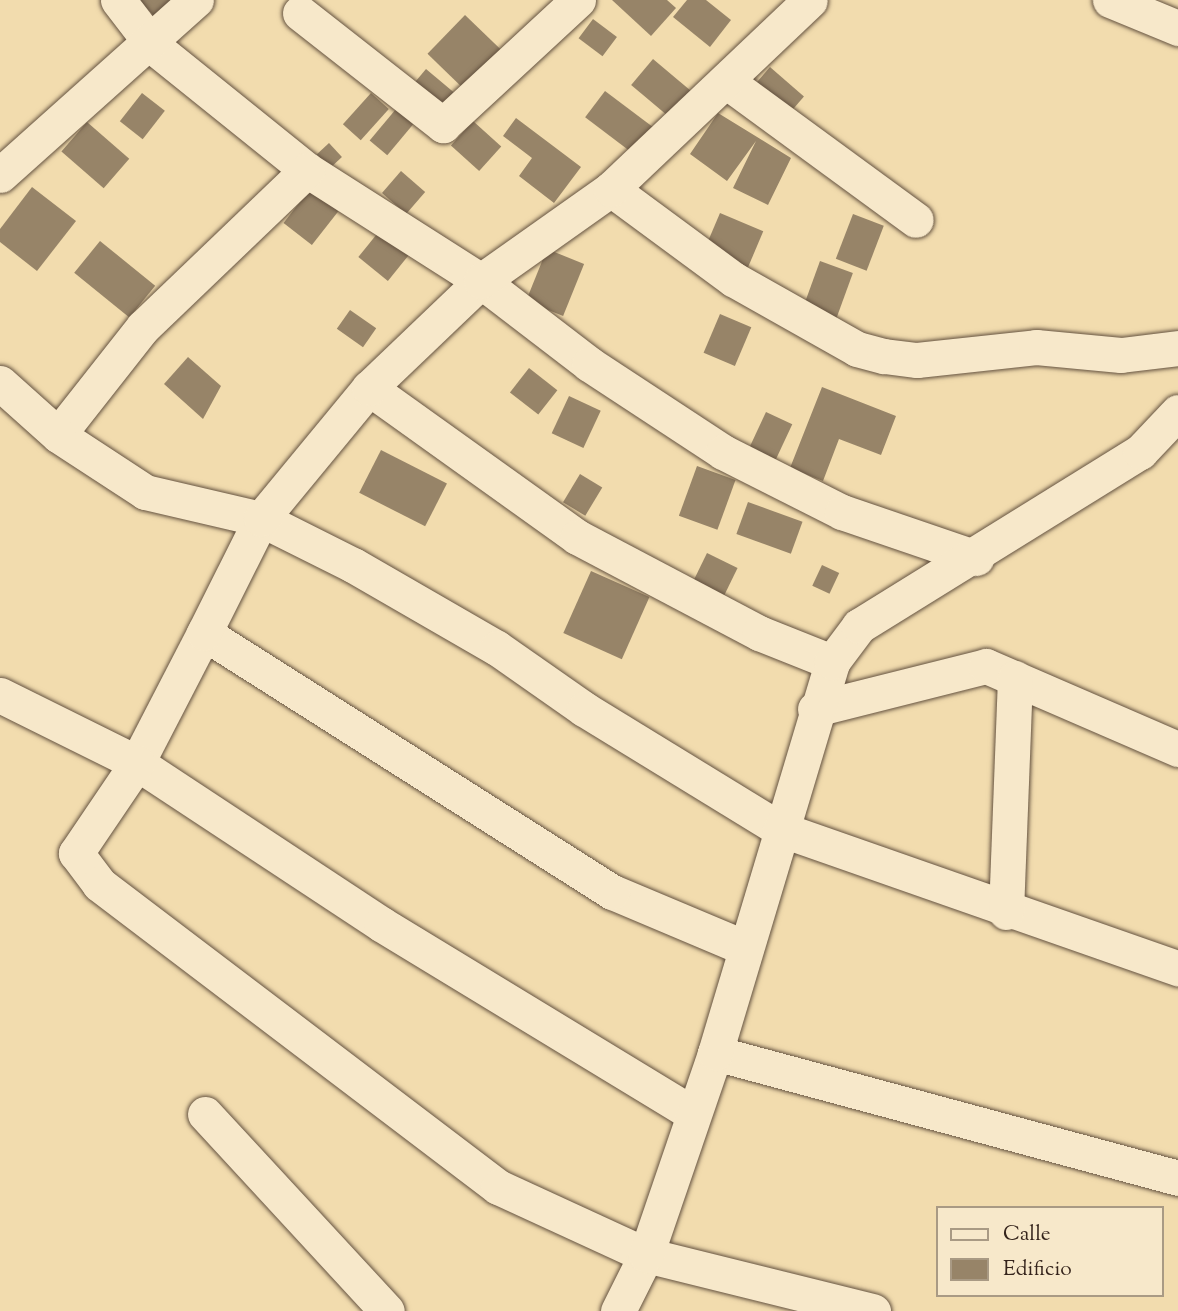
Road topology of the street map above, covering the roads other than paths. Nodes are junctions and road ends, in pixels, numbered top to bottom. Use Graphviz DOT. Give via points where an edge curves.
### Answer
graph roads {
  1 [pos="118,0"];
  2 [pos="196,0"];
  3 [pos="578,0"];
  4 [pos="810,0"];
  5 [pos="1110,0"];
  6 [pos="300,4"];
  7 [pos="1178,28"];
  8 [pos="147,40"];
  9 [pos="726,80"];
  10 [pos="307,170"];
  11 [pos="0,175"];
  12 [pos="611,189"];
  13 [pos="916,220"];
  14 [pos="481,281"];
  15 [pos="1178,348"];
  16 [pos="0,383"];
  17 [pos="369,388"];
  18 [pos="1178,412"];
  19 [pos="58,435"];
  20 [pos="261,519"];
  21 [pos="976,558"];
  22 [pos="204,633"];
  23 [pos="832,662"];
  24 [pos="1015,678"];
  25 [pos="0,695"];
  26 [pos="815,709"];
  27 [pos="1178,749"];
  28 [pos="137,763"];
  29 [pos="780,829"];
  30 [pos="1006,912"];
  31 [pos="743,947"];
  32 [pos="1178,968"];
  33 [pos="715,1054"];
  34 [pos="205,1114"];
  35 [pos="693,1114"];
  36 [pos="1178,1178"];
  37 [pos="646,1255"];
  38 [pos="387,1311"];
  39 [pos="618,1311"];
  40 [pos="873,1311"];
  1 -- 8 [label="street"];
  2 -- 8 [label="street"];
  3 -- 6 [label="street" via="443,125"];
  4 -- 9 [label="street"];
  5 -- 7 [label="street"];
  8 -- 10 [label="street"];
  8 -- 11 [label="street"];
  9 -- 12 [label="street"];
  9 -- 13 [label="street"];
  10 -- 14 [label="street"];
  10 -- 19 [label="street" via="143,327"];
  12 -- 14 [label="street"];
  12 -- 15 [label="street" via="733,279 857,349 917,360 1036,347 1121,355"];
  14 -- 17 [label="street"];
  14 -- 21 [label="street" via="589,364 723,452 842,512"];
  16 -- 19 [label="street"];
  17 -- 20 [label="street"];
  17 -- 23 [label="street" via="577,537 759,633"];
  18 -- 21 [label="street" via="1140,452"];
  19 -- 20 [label="street" via="145,492"];
  20 -- 22 [label="street"];
  20 -- 29 [label="street" via="354,565 497,648 584,709"];
  21 -- 23 [label="street" via="859,626"];
  22 -- 28 [label="street"];
  22 -- 31 [label="street" via="612,892"];
  23 -- 26 [label="street"];
  24 -- 26 [label="street" via="986,666 951,670"];
  24 -- 27 [label="street"];
  24 -- 30 [label="street"];
  25 -- 28 [label="street"];
  26 -- 29 [label="street"];
  28 -- 35 [label="street" via="381,924"];
  28 -- 37 [label="street" via="76,853 99,884 498,1187"];
  29 -- 30 [label="street"];
  29 -- 31 [label="street"];
  30 -- 32 [label="street"];
  31 -- 33 [label="street"];
  33 -- 35 [label="street"];
  33 -- 36 [label="street"];
  34 -- 38 [label="street"];
  35 -- 37 [label="street"];
  37 -- 39 [label="street"];
  37 -- 40 [label="street"];
}
